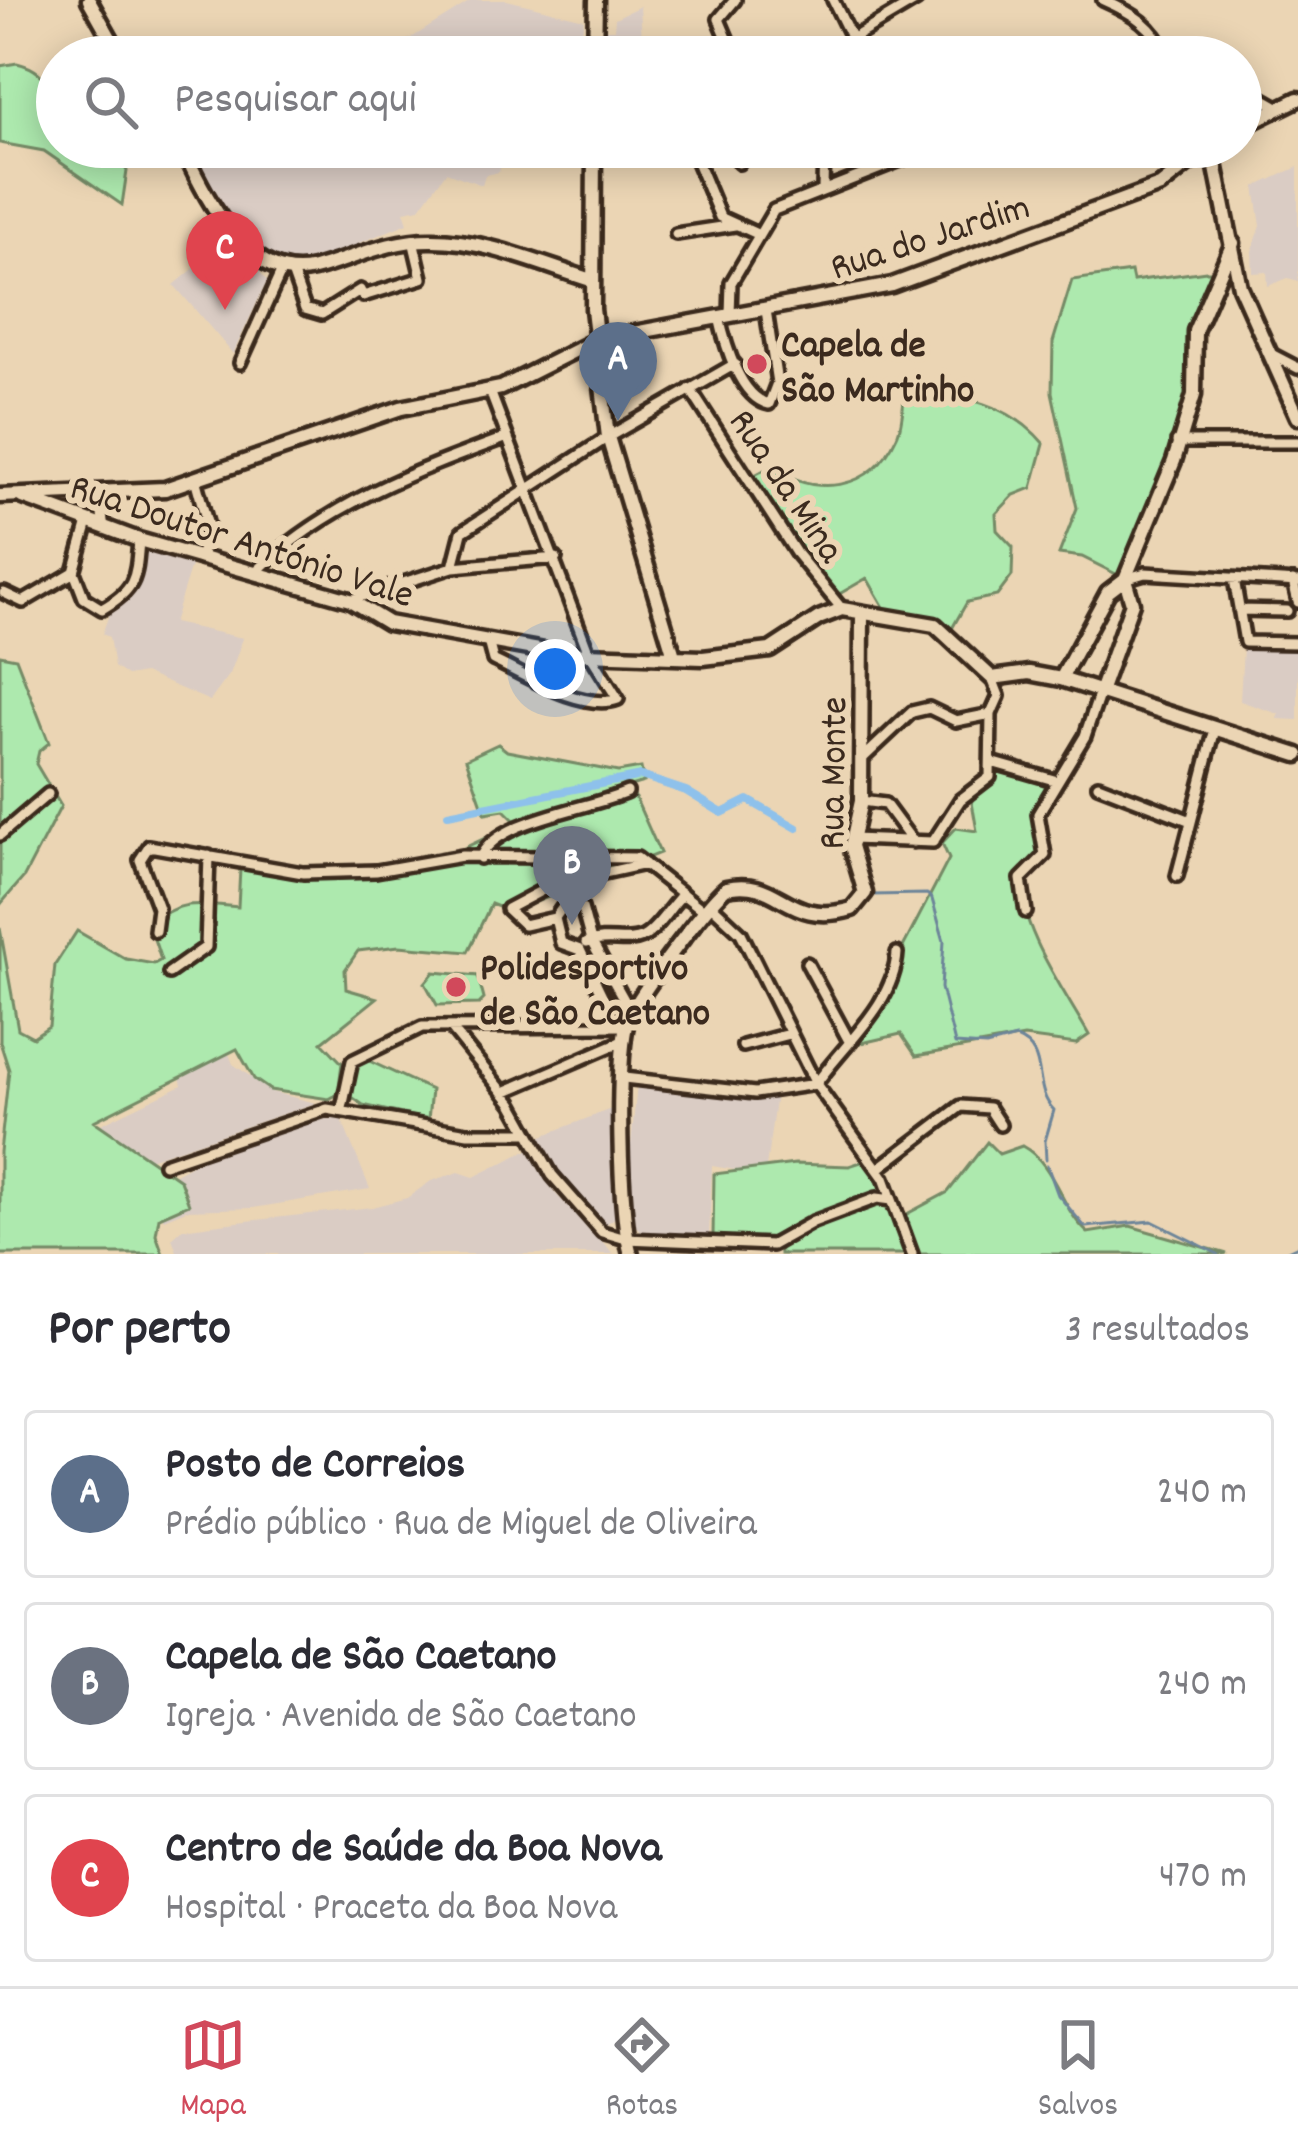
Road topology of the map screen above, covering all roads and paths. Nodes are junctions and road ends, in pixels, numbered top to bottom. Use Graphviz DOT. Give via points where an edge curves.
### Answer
graph roads {
  1 [pos="89,0"];
  2 [pos="596,0"];
  3 [pos="735,0"];
  4 [pos="833,0"];
  5 [pos="916,0"];
  6 [pos="1103,0"];
  7 [pos="110,36"];
  8 [pos="595,36"];
  9 [pos="726,36"];
  10 [pos="851,36"];
  11 [pos="857,36"];
  12 [pos="1159,36"];
  13 [pos="1262,98"];
  14 [pos="1298,99"];
  15 [pos="1278,107"];
  16 [pos="1262,116"];
  17 [pos="192,168"];
  18 [pos="594,168"];
  19 [pos="700,168"];
  20 [pos="824,168"];
  21 [pos="879,168"];
  22 [pos="1183,168"];
  23 [pos="1216,168"];
  24 [pos="824,189"];
  25 [pos="735,225"];
  26 [pos="755,233"];
  27 [pos="676,234"];
  28 [pos="413,240"];
  29 [pos="287,271"];
  30 [pos="1230,271"];
  31 [pos="591,280"];
  32 [pos="593,309"];
  33 [pos="766,310"];
  34 [pos="724,316"];
  35 [pos="627,334"];
  36 [pos="596,340"];
  37 [pos="1273,355"];
  38 [pos="240,363"];
  39 [pos="735,364"];
  40 [pos="1298,368"];
  41 [pos="690,389"];
  42 [pos="490,391"];
  43 [pos="1298,417"];
  44 [pos="608,437"];
  45 [pos="505,438"];
  46 [pos="1179,442"];
  47 [pos="1298,442"];
  48 [pos="196,482"];
  49 [pos="528,489"];
  50 [pos="99,494"];
  51 [pos="0,496"];
  52 [pos="23,497"];
  53 [pos="88,522"];
  54 [pos="104,528"];
  55 [pos="140,540"];
  56 [pos="556,558"];
  57 [pos="200,559"];
  58 [pos="453,567"];
  59 [pos="74,572"];
  60 [pos="255,573"];
  61 [pos="1125,579"];
  62 [pos="1234,579"];
  63 [pos="1296,582"];
  64 [pos="4,593"];
  65 [pos="350,600"];
  66 [pos="1298,602"];
  67 [pos="842,609"];
  68 [pos="1239,610"];
  69 [pos="1288,611"];
  70 [pos="862,613"];
  71 [pos="488,640"];
  72 [pos="1298,644"];
  73 [pos="588,651"];
  74 [pos="674,656"];
  75 [pos="992,678"];
  76 [pos="1061,679"];
  77 [pos="1100,692"];
  78 [pos="991,714"];
  79 [pos="1215,729"];
  80 [pos="1298,755"];
  81 [pos="861,760"];
  82 [pos="991,762"];
  83 [pos="1054,780"];
  84 [pos="1098,784"];
  85 [pos="48,794"];
  86 [pos="619,796"];
  87 [pos="860,801"];
  88 [pos="1191,821"];
  89 [pos="0,835"];
  90 [pos="852,838"];
  91 [pos="913,842"];
  92 [pos="209,856"];
  93 [pos="480,858"];
  94 [pos="645,864"];
  95 [pos="1177,876"];
  96 [pos="682,893"];
  97 [pos="707,908"];
  98 [pos="1026,912"];
  99 [pos="555,918"];
  100 [pos="155,931"];
  101 [pos="591,941"];
  102 [pos="576,947"];
  103 [pos="897,953"];
  104 [pos="807,963"];
  105 [pos="169,973"];
  106 [pos="627,1026"];
  107 [pos="452,1029"];
  108 [pos="789,1034"];
  109 [pos="848,1039"];
  110 [pos="743,1046"];
  111 [pos="624,1078"];
  112 [pos="815,1084"];
  113 [pos="504,1092"];
  114 [pos="342,1108"];
  115 [pos="1000,1126"];
  116 [pos="528,1132"];
  117 [pos="164,1164"];
  118 [pos="878,1169"];
  119 [pos="892,1200"];
  120 [pos="626,1238"];
  121 [pos="631,1254"];
  122 [pos="912,1254"];
  1 -- 7 [label="main road"];
  2 -- 8 [label="main road"];
  3 -- 9 [label="street" via="719,19"];
  4 -- 10 [label="street"];
  5 -- 11 [label="street"];
  6 -- 12 [label="street"];
  13 -- 15 [label="street"];
  14 -- 15 [label="main road"];
  15 -- 16 [label="main road"];
  17 -- 29 [label="main road" via="206,199 262,261"];
  18 -- 31 [label="main road"];
  19 -- 25 [label="street" via="720,217"];
  20 -- 24 [label="street"];
  21 -- 24 [label="street"];
  22 -- 33 [label="main road, Rua do Jardim" via="1160,186 905,281"];
  23 -- 30 [label="main road" via="1233,243"];
  24 -- 26 [label="street" via="774,210"];
  25 -- 26 [label="street"];
  25 -- 27 [label="street"];
  26 -- 34 [label="street"];
  28 -- 29 [label="main road"];
  28 -- 29 [label="street" via="422,278 363,296 360,290 322,314 305,309"];
  28 -- 31 [label="main road" via="465,243"];
  29 -- 38 [label="street"];
  30 -- 37 [label="main road"];
  30 -- 46 [label="main road" via="1195,331 1194,395"];
  31 -- 32 [label="main road"];
  32 -- 35 [label="main road"];
  32 -- 36 [label="main road"];
  33 -- 34 [label="main road, Rua do Jardim"];
  33 -- 39 [label="street" via="777,383 769,404 755,399"];
  34 -- 35 [label="main road, Rua do Jardim"];
  34 -- 39 [label="street"];
  35 -- 36 [label="main road, Rua do Jardim"];
  36 -- 42 [label="main road, Rua do Jardim"];
  36 -- 44 [label="main road"];
  37 -- 40 [label="street"];
  37 -- 43 [label="main road"];
  39 -- 41 [label="street"];
  41 -- 44 [label="street"];
  41 -- 67 [label="street, Rua da Mina" via="796,553"];
  42 -- 45 [label="street"];
  42 -- 48 [label="main road, Rua do Jardim" via="401,409"];
  44 -- 49 [label="street"];
  44 -- 74 [label="main road"];
  45 -- 49 [label="street"];
  45 -- 60 [label="street" via="312,522"];
  46 -- 47 [label="street"];
  46 -- 61 [label="main road"];
  48 -- 50 [label="main road, Rua do Jardim"];
  48 -- 57 [label="street" via="208,526"];
  49 -- 56 [label="street"];
  49 -- 58 [label="street" via="462,532"];
  50 -- 52 [label="main road, Rua do Jardim"];
  50 -- 54 [label="street"];
  51 -- 52 [label="main road"];
  52 -- 53 [label="main road, Rua Doutor António Vale"];
  53 -- 54 [label="main road, Rua Doutor António Vale"];
  53 -- 59 [label="street"];
  54 -- 55 [label="main road, Rua Doutor António Vale"];
  55 -- 57 [label="main road, Rua Doutor António Vale"];
  55 -- 59 [label="street" via="139,578 102,609 84,598"];
  56 -- 58 [label="street"];
  56 -- 73 [label="street"];
  57 -- 60 [label="main road, Rua Doutor António Vale"];
  58 -- 65 [label="street"];
  59 -- 64 [label="street" via="22,602"];
  60 -- 65 [label="main road, Rua Doutor António Vale"];
  61 -- 62 [label="street"];
  61 -- 76 [label="main road" via="1108,592"];
  61 -- 77 [label="main road" via="1132,603"];
  62 -- 63 [label="street"];
  62 -- 68 [label="street"];
  63 -- 66 [label="street"];
  65 -- 71 [label="main road, Rua Doutor António Vale" via="388,623"];
  67 -- 70 [label="main road"];
  67 -- 74 [label="main road, Rua Doutor António Vale" via="770,650"];
  68 -- 69 [label="street"];
  68 -- 72 [label="street" via="1245,642"];
  70 -- 75 [label="main road" via="935,625"];
  70 -- 81 [label="main road, Rua Monte"];
  71 -- 73 [label="main road, Rua Doutor António Vale"];
  71 -- 73 [label="street" via="493,659 534,679 584,699 618,699"];
  73 -- 74 [label="main road, Rua Doutor António Vale"];
  75 -- 76 [label="main road"];
  75 -- 78 [label="street" via="999,696"];
  76 -- 77 [label="main road"];
  77 -- 79 [label="main road"];
  77 -- 83 [label="street" via="1085,736"];
  78 -- 81 [label="street" via="956,721 928,709 912,712"];
  78 -- 82 [label="street"];
  79 -- 80 [label="main road"];
  79 -- 88 [label="street"];
  81 -- 87 [label="main road, Rua Monte"];
  82 -- 83 [label="street"];
  82 -- 91 [label="street" via="990,777 960,800 937,839"];
  83 -- 98 [label="street" via="1038,814 1045,855 1021,879"];
  84 -- 88 [label="street"];
  85 -- 89 [label="street"];
  86 -- 93 [label="street" via="527,824 488,844"];
  87 -- 90 [label="main road, Rua Monte"];
  87 -- 91 [label="street" via="885,804"];
  88 -- 95 [label="street"];
  90 -- 91 [label="street"];
  90 -- 97 [label="main road, Rua Monte" via="866,893 852,909 802,914 749,884 726,888"];
  92 -- 93 [label="street" via="303,873"];
  92 -- 100 [label="street" via="143,850 158,908"];
  92 -- 105 [label="street" via="206,946"];
  93 -- 94 [label="street" via="637,857"];
  94 -- 96 [label="street"];
  94 -- 99 [label="street" via="554,884 503,910 524,925"];
  96 -- 97 [label="street"];
  96 -- 101 [label="street" via="642,937"];
  97 -- 106 [label="main road"];
  97 -- 108 [label="street" via="741,933"];
  99 -- 101 [label="street" via="568,905 582,908"];
  99 -- 102 [label="street" via="561,943"];
  101 -- 102 [label="street"];
  101 -- 106 [label="street"];
  102 -- 106 [label="street" via="614,1020"];
  103 -- 109 [label="street" via="898,974"];
  104 -- 109 [label="street"];
  106 -- 107 [label="street"];
  106 -- 111 [label="main road"];
  106 -- 113 [label="street"];
  107 -- 113 [label="street"];
  107 -- 114 [label="street" via="422,1028 352,1061"];
  108 -- 110 [label="street"];
  108 -- 112 [label="street"];
  109 -- 112 [label="street"];
  111 -- 112 [label="street" via="755,1093"];
  111 -- 120 [label="main road"];
  112 -- 118 [label="street"];
  113 -- 116 [label="street"];
  114 -- 116 [label="street" via="468,1133"];
  114 -- 117 [label="street"];
  115 -- 118 [label="street" via="989,1108 961,1106"];
  116 -- 120 [label="street" via="576,1207 602,1232"];
  118 -- 119 [label="street"];
  119 -- 120 [label="street" via="813,1222 772,1245"];
  119 -- 122 [label="street"];
  120 -- 121 [label="main road"];
}
